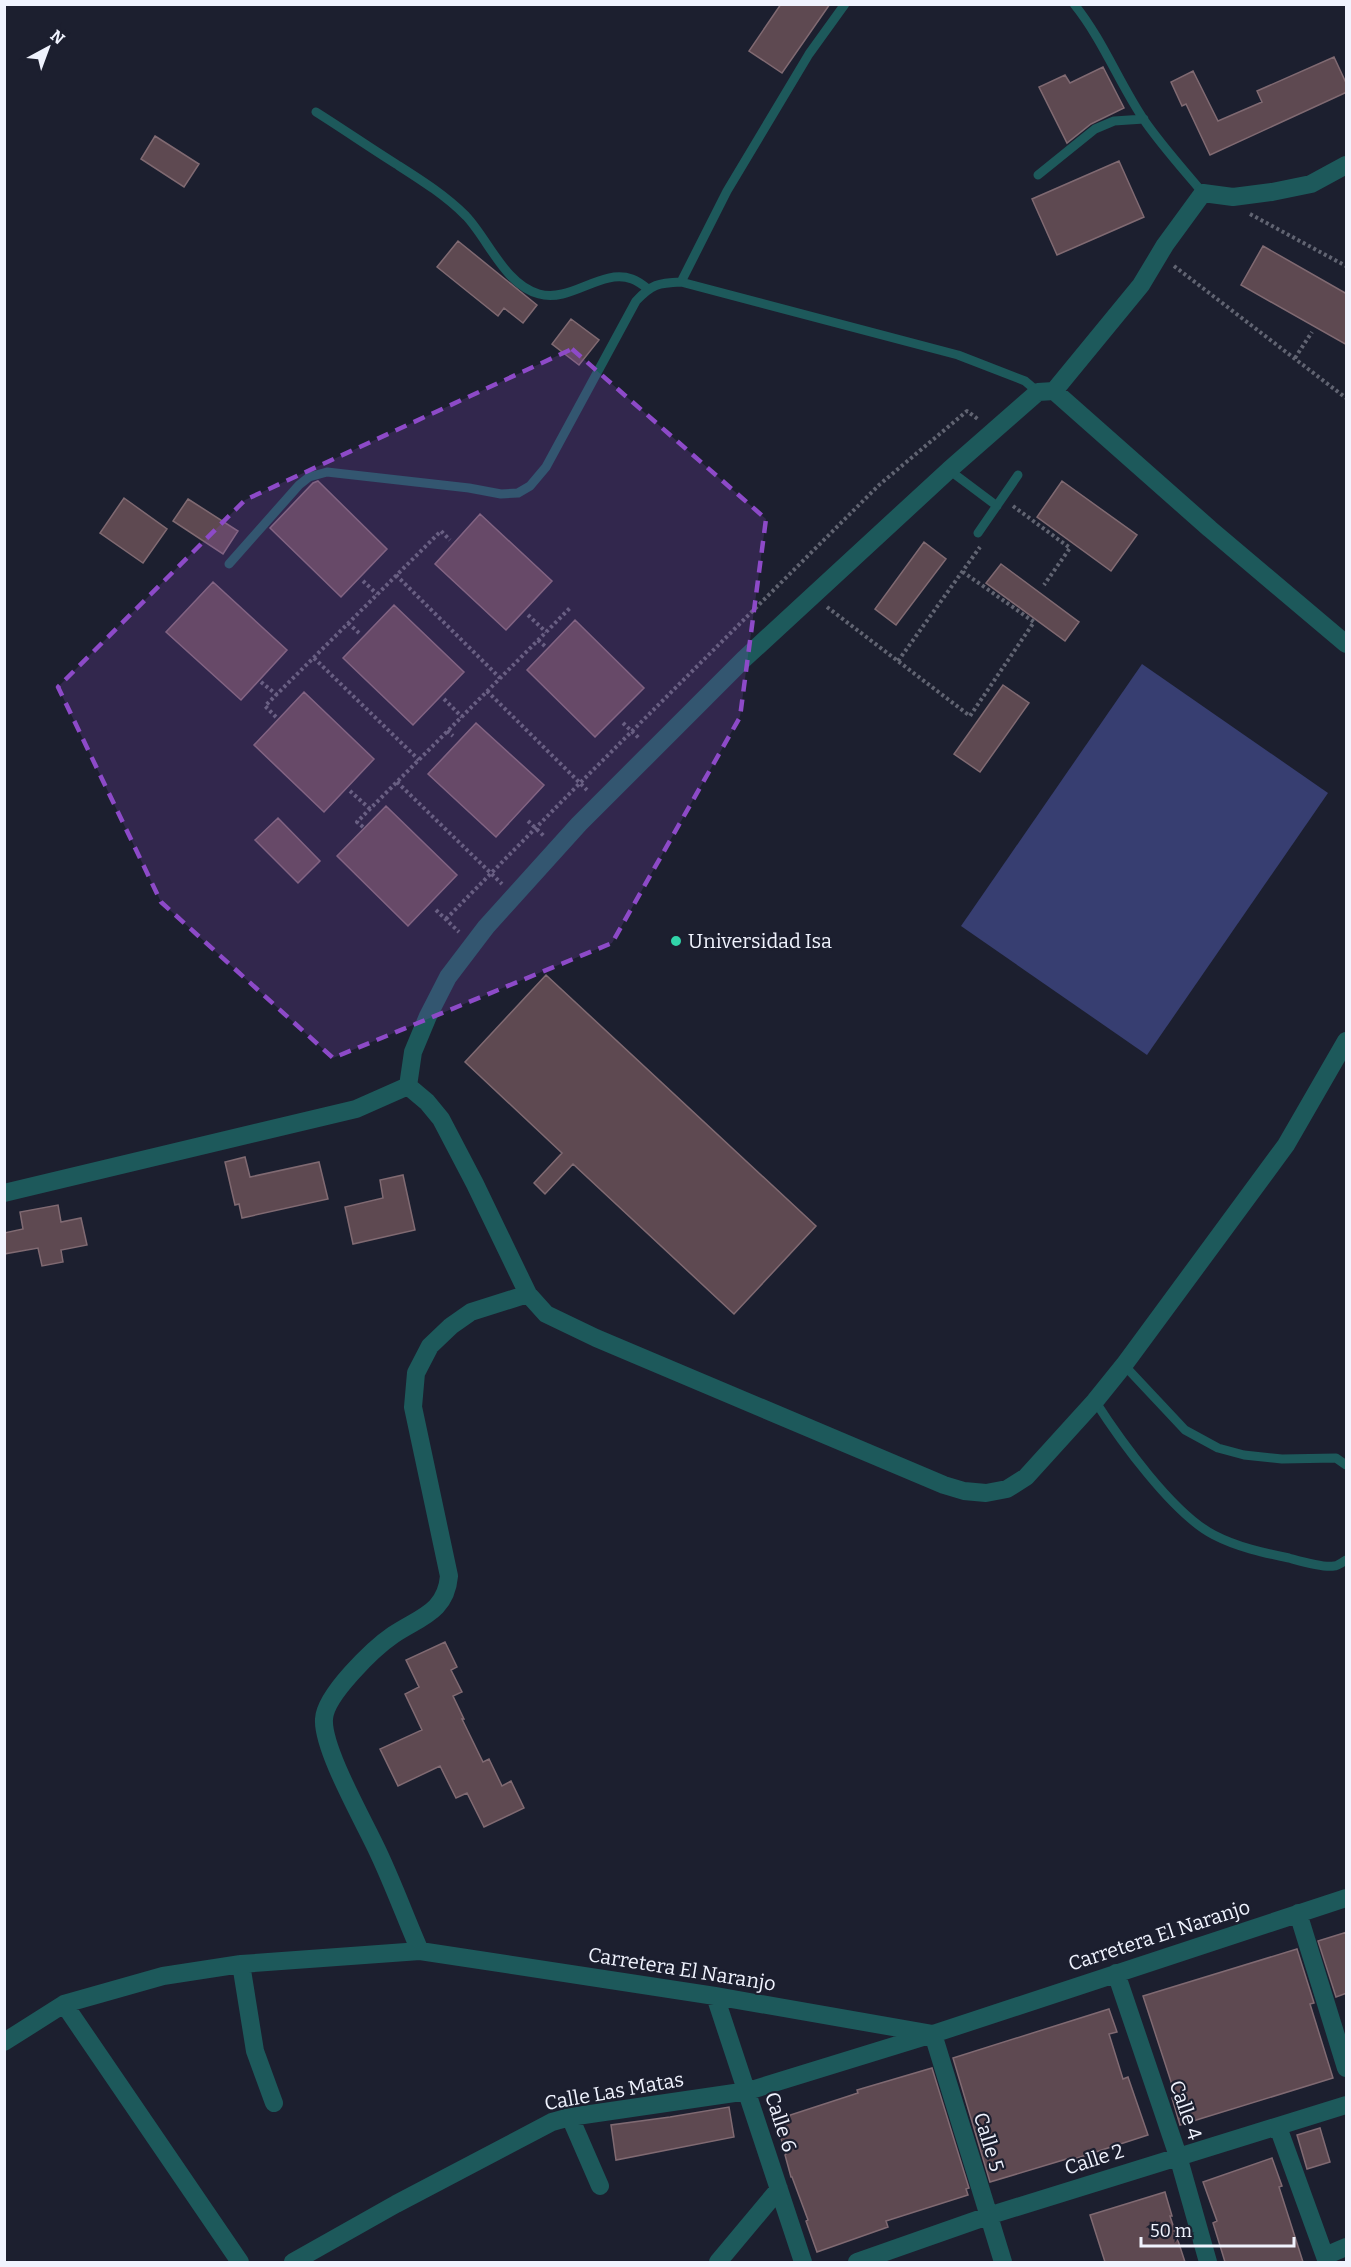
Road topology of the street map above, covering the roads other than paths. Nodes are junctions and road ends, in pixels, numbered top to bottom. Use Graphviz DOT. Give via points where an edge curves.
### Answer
graph roads {
  1 [pos="845,4"];
  2 [pos="1074,4"];
  3 [pos="316,112"];
  4 [pos="1144,120"];
  5 [pos="1347,165"];
  6 [pos="1038,175"];
  7 [pos="1203,193"];
  8 [pos="681,282"];
  9 [pos="648,289"];
  10 [pos="1046,391"];
  11 [pos="949,470"];
  12 [pos="1018,475"];
  13 [pos="1000,502"];
  14 [pos="978,533"];
  15 [pos="229,564"];
  16 [pos="1347,644"];
  17 [pos="1347,1041"];
  18 [pos="408,1086"];
  19 [pos="4,1193"];
  20 [pos="528,1294"];
  21 [pos="1124,1365"];
  22 [pos="1095,1401"];
  23 [pos="1347,1466"];
  24 [pos="1347,1560"];
  25 [pos="1347,1898"];
  26 [pos="1298,1913"];
  27 [pos="420,1951"];
  28 [pos="241,1964"];
  29 [pos="1116,1973"];
  30 [pos="715,1996"];
  31 [pos="64,2004"];
  32 [pos="933,2034"];
  33 [pos="4,2042"];
  34 [pos="1347,2068"];
  35 [pos="748,2091"];
  36 [pos="274,2103"];
  37 [pos="1347,2105"];
  38 [pos="570,2117"];
  39 [pos="1278,2127"];
  40 [pos="1178,2156"];
  41 [pos="600,2186"];
  42 [pos="779,2189"];
  43 [pos="988,2216"];
  44 [pos="1347,2247"];
  45 [pos="1326,2259"];
  46 [pos="240,2262"];
  47 [pos="293,2262"];
  48 [pos="718,2262"];
  49 [pos="803,2262"];
  50 [pos="857,2262"];
  51 [pos="1003,2262"];
  52 [pos="1208,2262"];
  1 -- 8 [label="lane" via="809,54 727,191"];
  2 -- 4 [label="lane"];
  3 -- 9 [label="lane" via="447,197 522,286 540,295 561,294 623,277"];
  4 -- 6 [label="lane" via="1114,121 1095,129"];
  4 -- 7 [label="lane"];
  5 -- 7 [label="street" via="1311,184 1233,197"];
  7 -- 10 [label="street" via="1142,285"];
  8 -- 9 [label="lane" via="659,283"];
  8 -- 10 [label="lane" via="958,355"];
  9 -- 15 [label="lane" via="636,301 546,467 530,486 518,493 501,494 327,472 316,474 299,485"];
  10 -- 11 [label="street"];
  10 -- 16 [label="street"];
  11 -- 13 [label="lane"];
  11 -- 18 [label="street" via="744,659 600,803 514,896 448,977 413,1052"];
  12 -- 13 [label="lane"];
  13 -- 14 [label="lane"];
  17 -- 21 [label="street" via="1286,1145"];
  18 -- 19 [label="street" via="356,1109"];
  18 -- 20 [label="street" via="441,1119"];
  20 -- 22 [label="street" via="546,1314 596,1338 964,1491 986,1493 1007,1489 1026,1477"];
  20 -- 27 [label="street" via="471,1312 430,1346 416,1373 413,1407 449,1576 447,1590 430,1614 383,1642 354,1671 338,1690 324,1718 328,1746"];
  21 -- 22 [label="street"];
  21 -- 23 [label="lane" via="1185,1430 1218,1449 1282,1459 1336,1458"];
  22 -- 24 [label="lane" via="1164,1493 1213,1535 1302,1562 1335,1567"];
  25 -- 26 [label="street, Carretera El Naranjo"];
  26 -- 29 [label="street, Carretera El Naranjo"];
  26 -- 34 [label="street"];
  27 -- 28 [label="street, Carretera El Naranjo"];
  27 -- 30 [label="street, Carretera El Naranjo"];
  28 -- 31 [label="street, Carretera El Naranjo" via="164,1976"];
  28 -- 36 [label="street" via="255,2051"];
  29 -- 32 [label="street, Carretera El Naranjo"];
  29 -- 40 [label="street, Calle 4"];
  30 -- 32 [label="street, Carretera El Naranjo"];
  30 -- 35 [label="street, Calle 6"];
  31 -- 33 [label="street, Carretera El Naranjo"];
  31 -- 46 [label="street"];
  32 -- 35 [label="street, Calle Las Matas"];
  32 -- 43 [label="street, Calle 5"];
  35 -- 38 [label="street, Calle Las Matas"];
  35 -- 42 [label="street, Calle 6"];
  37 -- 39 [label="street, Calle 2"];
  38 -- 41 [label="street"];
  38 -- 47 [label="street, Calle Las Matas" via="538,2128"];
  39 -- 40 [label="street, Calle 2"];
  39 -- 45 [label="street"];
  40 -- 43 [label="street, Calle 2"];
  40 -- 52 [label="street, Calle 4"];
  42 -- 48 [label="street"];
  42 -- 49 [label="street, Calle 6"];
  43 -- 50 [label="street, Calle 2"];
  43 -- 51 [label="street, Calle 5"];
  44 -- 45 [label="street"];
}
